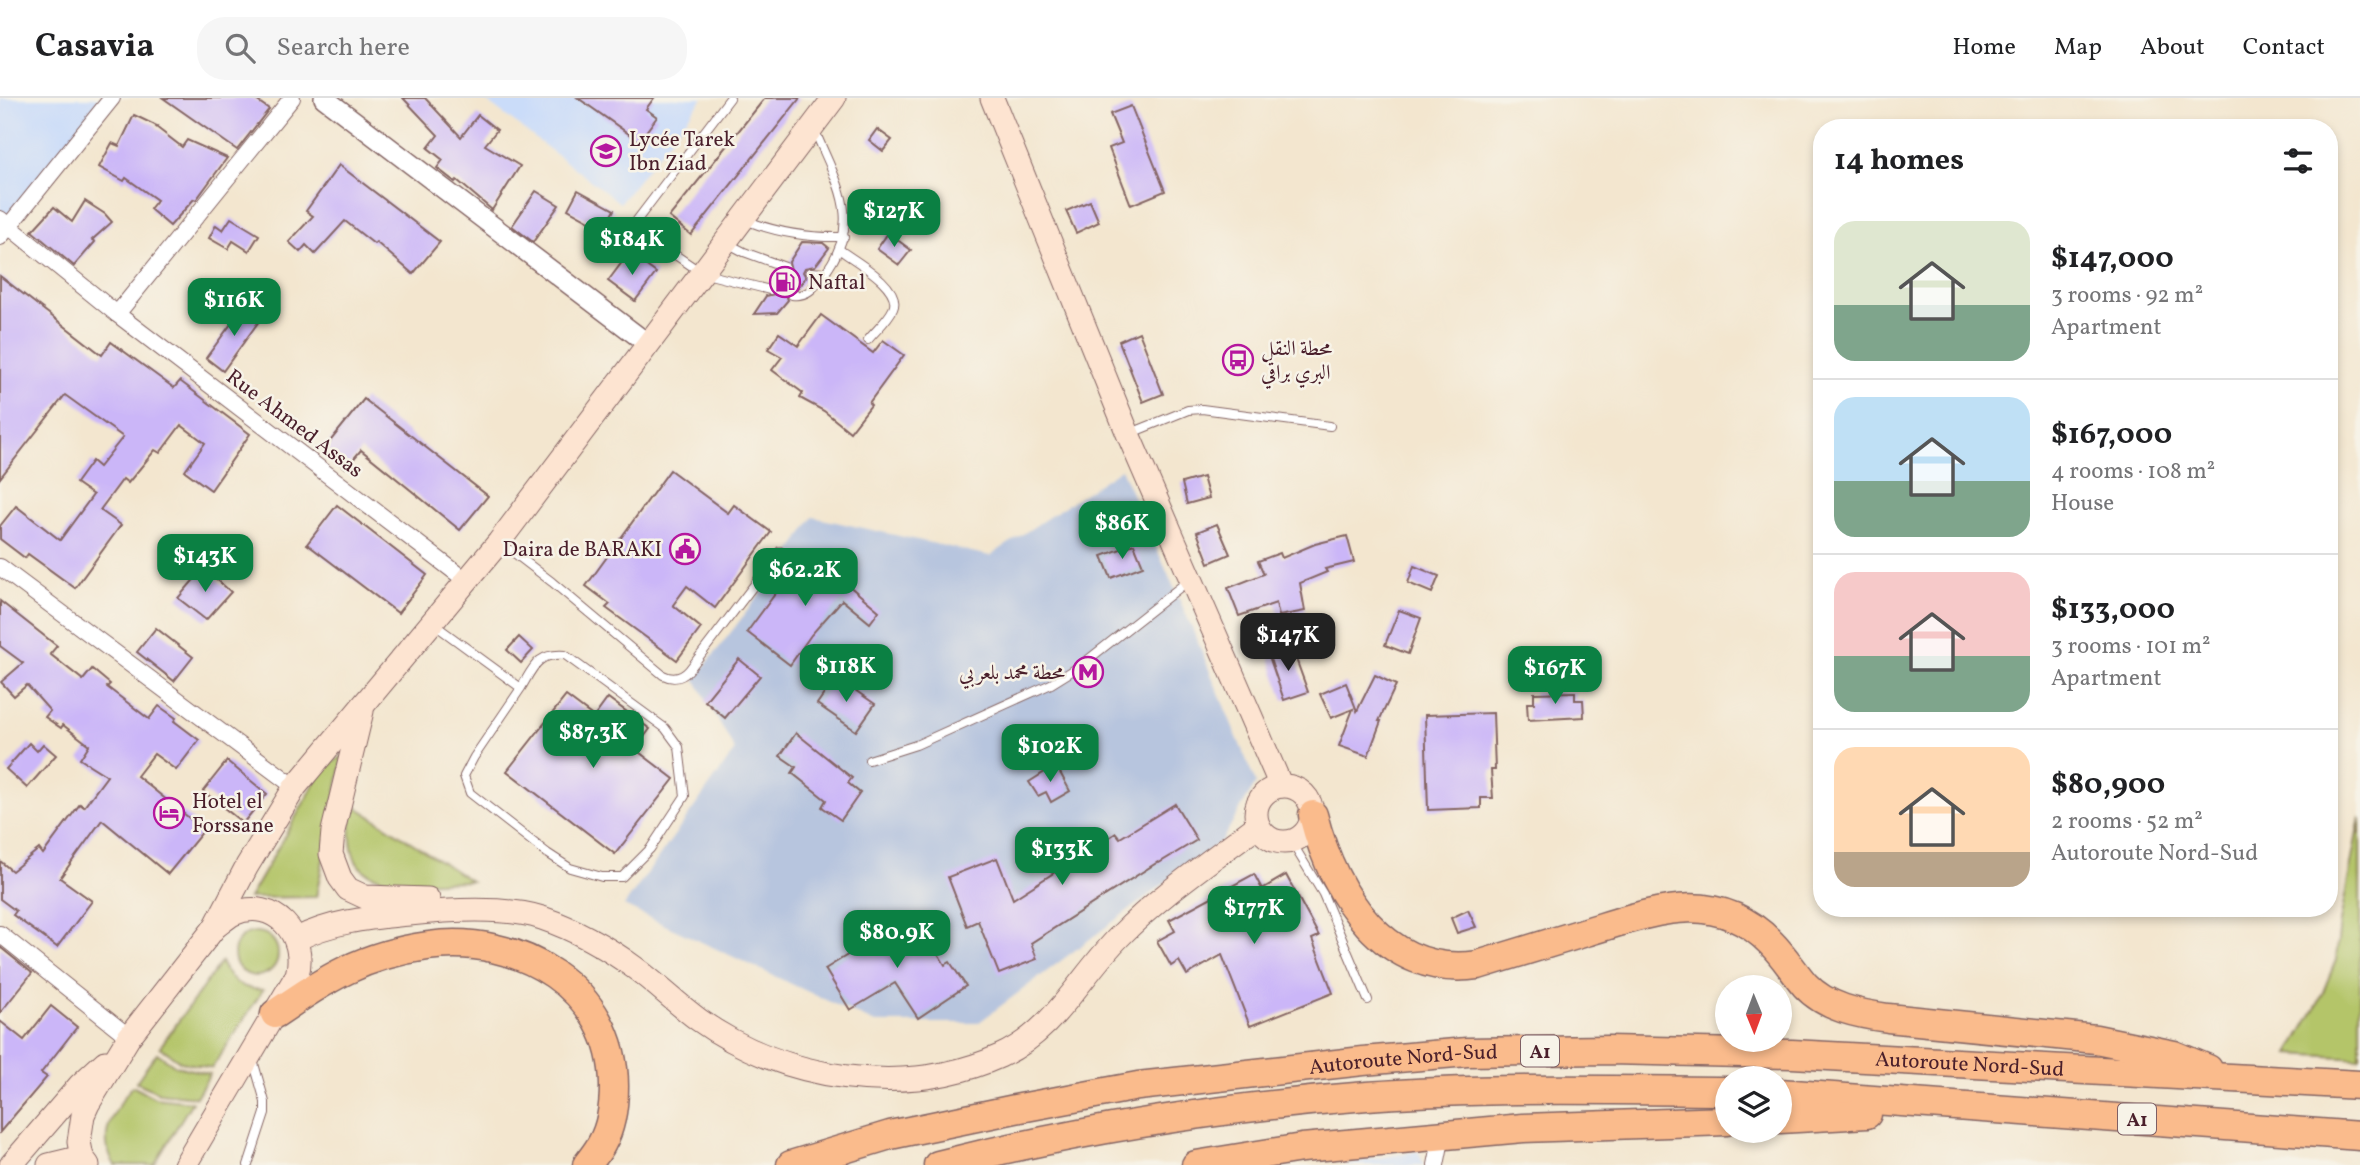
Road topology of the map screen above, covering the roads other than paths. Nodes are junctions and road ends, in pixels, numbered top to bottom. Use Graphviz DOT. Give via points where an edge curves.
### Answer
graph roads {
  1 [pos="112,98"];
  2 [pos="292,98"];
  3 [pos="324,98"];
  4 [pos="730,98"];
  5 [pos="834,98"];
  6 [pos="981,98"];
  7 [pos="992,98"];
  8 [pos="812,125"];
  9 [pos="1003,128"];
  10 [pos="742,219"];
  11 [pos="3,227"];
  12 [pos="844,237"];
  13 [pos="725,242"];
  14 [pos="840,250"];
  15 [pos="785,267"];
  16 [pos="810,272"];
  17 [pos="702,273"];
  18 [pos="826,273"];
  19 [pos="770,290"];
  20 [pos="792,295"];
  21 [pos="117,314"];
  22 [pos="868,340"];
  23 [pos="648,344"];
  24 [pos="1330,426"];
  25 [pos="1128,434"];
  26 [pos="499,542"];
  27 [pos="780,551"];
  28 [pos="0,567"];
  29 [pos="1191,580"];
  30 [pos="467,581"];
  31 [pos="432,623"];
  32 [pos="522,688"];
  33 [pos="364,705"];
  34 [pos="869,760"];
  35 [pos="1281,786"];
  36 [pos="295,787"];
  37 [pos="1313,815"];
  38 [pos="1258,825"];
  39 [pos="1291,841"];
  40 [pos="541,918"];
  41 [pos="215,927"];
  42 [pos="0,934"];
  43 [pos="297,939"];
  44 [pos="1368,1000"];
  45 [pos="275,1014"];
  46 [pos="130,1037"];
  47 [pos="251,1054"];
  48 [pos="2227,1077"];
  49 [pos="2360,1085"];
  50 [pos="1715,1091"];
  51 [pos="1792,1094"];
  52 [pos="1968,1106"];
  53 [pos="1792,1118"];
  54 [pos="1715,1121"];
  55 [pos="211,1122"];
  56 [pos="1442,1135"];
  57 [pos="2360,1136"];
  58 [pos="85,1161"];
  59 [pos="11,1165"];
  60 [pos="49,1165"];
  61 [pos="185,1165"];
  62 [pos="199,1165"];
  63 [pos="248,1165"];
  64 [pos="587,1165"];
  65 [pos="791,1165"];
  66 [pos="938,1165"];
  67 [pos="1196,1165"];
  68 [pos="1436,1165"];
  1 -- 11 [label="street"];
  2 -- 21 [label="street"];
  3 -- 23 [label="street"];
  4 -- 17 [label="lane" via="637,223 639,232"];
  5 -- 8 [label="main road"];
  6 -- 9 [label="main road"];
  7 -- 9 [label="main road"];
  8 -- 10 [label="main road"];
  8 -- 12 [label="lane" via="842,196"];
  9 -- 25 [label="main road"];
  10 -- 12 [label="lane" via="798,235"];
  10 -- 13 [label="main road"];
  11 -- 21 [label="street, Rue Ahmed Assas"];
  12 -- 14 [label="lane"];
  13 -- 15 [label="lane"];
  13 -- 17 [label="main road"];
  14 -- 18 [label="lane"];
  14 -- 22 [label="lane" via="893,293 893,308"];
  16 -- 18 [label="lane"];
  17 -- 19 [label="lane"];
  17 -- 23 [label="main road"];
  18 -- 20 [label="lane" via="808,293"];
  21 -- 30 [label="street, Rue Ahmed Assas"];
  23 -- 26 [label="main road"];
  24 -- 25 [label="lane" via="1202,409 1188,410"];
  25 -- 29 [label="main road"];
  26 -- 27 [label="lane" via="671,678 690,670"];
  26 -- 30 [label="main road"];
  28 -- 36 [label="street"];
  29 -- 34 [label="lane" via="1051,684 916,745"];
  29 -- 35 [label="main road"];
  30 -- 31 [label="main road"];
  31 -- 32 [label="lane"];
  31 -- 33 [label="main road"];
  32 -- 32 [label="lane" via="464,776 470,793 570,868 622,877 650,849 685,796 679,747 665,728 565,655 552,654 536,662"];
  33 -- 36 [label="main road"];
  33 -- 40 [label="main road" via="333,831 331,854 348,889 365,897 495,904"];
  35 -- 37 [label="main road" via="1300,790"];
  35 -- 38 [label="main road" via="1261,798"];
  36 -- 41 [label="main road"];
  37 -- 39 [label="main road" via="1304,835"];
  37 -- 48 [label="highway" via="1321,847 1346,897 1385,940 1429,963 1478,965 1645,914 1703,908 1729,914 1758,932 1808,988 1845,1010 2107,1041 2174,1055"];
  38 -- 39 [label="main road" via="1271,839"];
  38 -- 40 [label="main road" via="1119,936 1041,1030 1004,1054 943,1074 846,1077 772,1059 702,1022 608,950"];
  39 -- 44 [label="lane" via="1323,894"];
  40 -- 43 [label="main road" via="490,911 428,912 331,924"];
  41 -- 43 [label="main road" via="234,914 267,912 284,922"];
  41 -- 46 [label="main road"];
  42 -- 46 [label="street"];
  43 -- 45 [label="main road" via="301,961 297,975"];
  45 -- 47 [label="main road"];
  45 -- 64 [label="highway" via="331,976 368,959 429,945 494,947 531,959 562,978 587,1004 602,1030 614,1067 611,1115 603,1142"];
  46 -- 58 [label="main road" via="83,1115 79,1142"];
  46 -- 59 [label="main road" via="80,1085"];
  47 -- 55 [label="main road"];
  47 -- 63 [label="lane" via="265,1113"];
  48 -- 49 [label="highway, Autoroute Nord-Sud / A1"];
  48 -- 65 [label="highway, Autoroute Nord-Sud / A1" via="1792,1054 1609,1049 1467,1052 1138,1086 890,1135"];
  50 -- 66 [label="highway, Autoroute Nord-Sud / A1" via="1368,1096 1109,1129"];
  51 -- 52 [label="highway, Autoroute Nord-Sud / A1"];
  52 -- 53 [label="highway"];
  52 -- 57 [label="highway, Autoroute Nord-Sud / A1"];
  54 -- 56 [label="highway"];
  55 -- 61 [label="main road"];
  55 -- 62 [label="main road"];
  56 -- 67 [label="highway" via="1302,1148"];
  56 -- 68 [label="street"];
  58 -- 60 [label="main road"];
}
